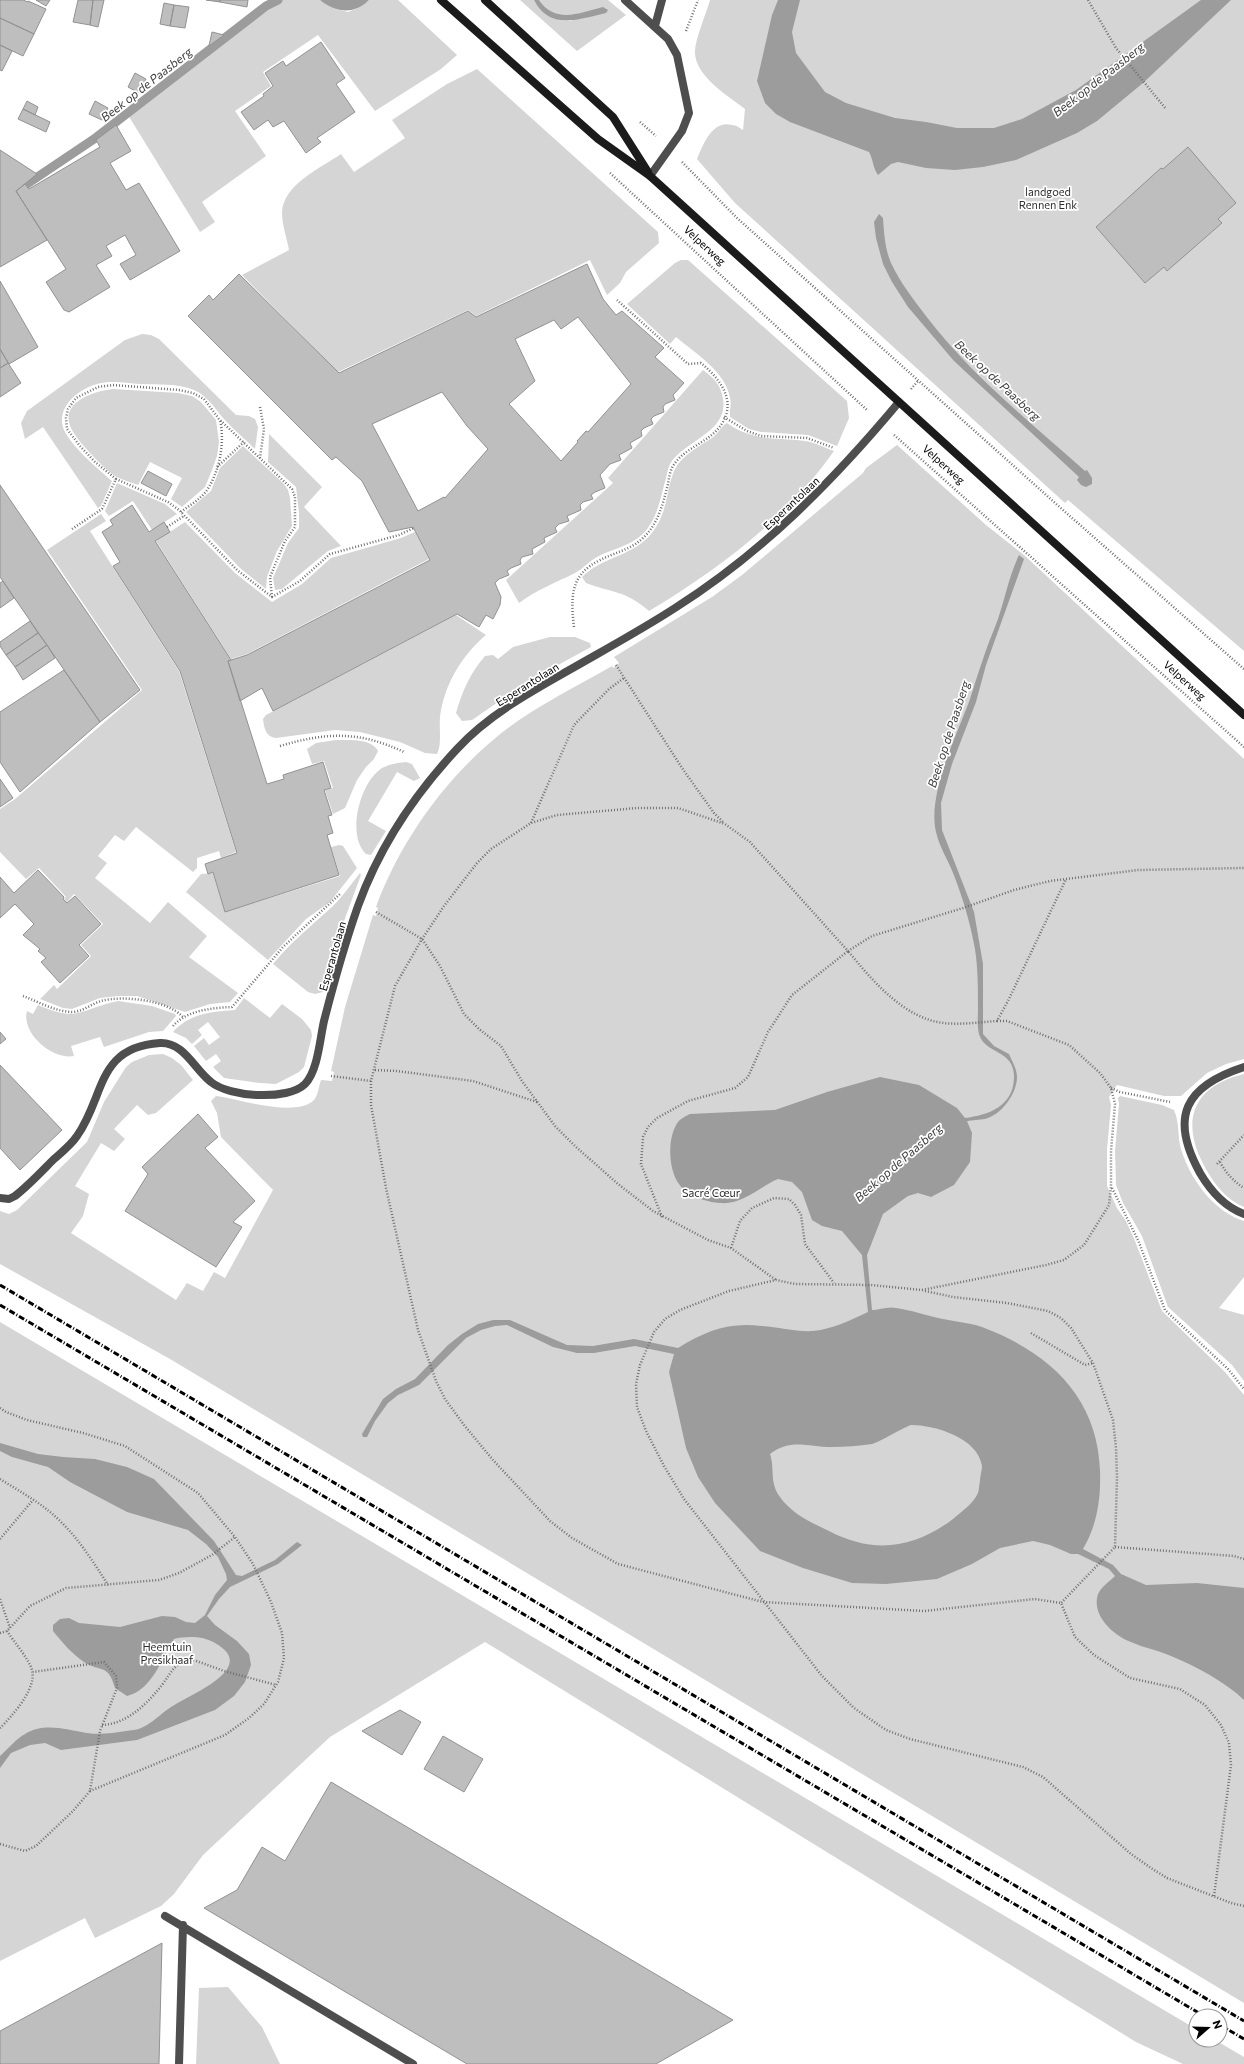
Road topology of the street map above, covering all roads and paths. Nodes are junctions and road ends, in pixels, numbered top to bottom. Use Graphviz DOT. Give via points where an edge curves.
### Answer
graph roads {
  1 [pos="441,0"];
  2 [pos="485,0"];
  3 [pos="625,0"];
  4 [pos="662,0"];
  5 [pos="698,0"];
  6 [pos="1088,0"];
  7 [pos="655,26"];
  8 [pos="676,55"];
  9 [pos="1166,109"];
  10 [pos="669,149"];
  11 [pos="650,176"];
  12 [pos="632,193"];
  13 [pos="617,300"];
  14 [pos="899,402"];
  15 [pos="260,407"];
  16 [pos="724,417"];
  17 [pos="219,419"];
  18 [pos="881,423"];
  19 [pos="244,442"];
  20 [pos="853,455"];
  21 [pos="260,458"];
  22 [pos="217,468"];
  23 [pos="116,480"];
  24 [pos="181,512"];
  25 [pos="184,516"];
  26 [pos="167,527"];
  27 [pos="414,528"];
  28 [pos="72,529"];
  29 [pos="272,597"];
  30 [pos="574,627"];
  31 [pos="606,650"];
  32 [pos="1244,669"];
  33 [pos="624,678"];
  34 [pos="1244,715"];
  35 [pos="280,746"];
  36 [pos="1244,747"];
  37 [pos="404,752"];
  38 [pos="531,823"];
  39 [pos="725,824"];
  40 [pos="1244,868"];
  41 [pos="1066,879"];
  42 [pos="342,892"];
  43 [pos="359,904"];
  44 [pos="422,939"];
  45 [pos="848,951"];
  46 [pos="23,996"];
  47 [pos="184,1017"];
  48 [pos="997,1021"];
  49 [pos="167,1043"];
  50 [pos="1244,1067"];
  51 [pos="375,1070"];
  52 [pos="313,1073"];
  53 [pos="371,1081"];
  54 [pos="1111,1088"];
  55 [pos="538,1102"];
  56 [pos="1188,1106"];
  57 [pos="1244,1135"];
  58 [pos="1220,1162"];
  59 [pos="1200,1171"];
  60 [pos="1111,1187"];
  61 [pos="1244,1188"];
  62 [pos="0,1198"];
  63 [pos="1244,1214"];
  64 [pos="662,1217"];
  65 [pos="730,1248"];
  66 [pos="776,1280"];
  67 [pos="834,1284"];
  68 [pos="922,1290"];
  69 [pos="1031,1333"];
  70 [pos="1093,1364"];
  71 [pos="1244,1389"];
  72 [pos="0,1408"];
  73 [pos="0,1479"];
  74 [pos="33,1500"];
  75 [pos="235,1537"];
  76 [pos="0,1539"];
  77 [pos="1115,1547"];
  78 [pos="1244,1559"];
  79 [pos="108,1585"];
  80 [pos="0,1599"];
  81 [pos="763,1602"];
  82 [pos="1062,1603"];
  83 [pos="10,1628"];
  84 [pos="7,1631"];
  85 [pos="0,1633"];
  86 [pos="33,1672"];
  87 [pos="276,1685"];
  88 [pos="102,1725"];
  89 [pos="0,1728"];
  90 [pos="90,1791"];
  91 [pos="0,1844"];
  92 [pos="1214,1896"];
  93 [pos="1244,1906"];
  94 [pos="165,1916"];
  95 [pos="183,1925"];
  96 [pos="179,2064"];
  97 [pos="413,2064"];
  1 -- 11 [label="main road, Velperweg" via="598,139"];
  2 -- 11 [label="main road, Velperweg" via="613,117"];
  3 -- 7 [label="street"];
  4 -- 7 [label="street"];
  5 -- 8 [label="path"];
  6 -- 9 [label="path" via="1116,48"];
  7 -- 8 [label="street" via="668,39"];
  8 -- 10 [label="street" via="689,113 682,131"];
  10 -- 11 [label="street"];
  10 -- 32 [label="path" via="744,224"];
  11 -- 14 [label="main road, Velperweg"];
  12 -- 18 [label="path, Velperweg"];
  13 -- 16 [label="path" via="688,364 701,363 714,374 724,388 727,400"];
  14 -- 18 [label="street, Esperantolaan"];
  14 -- 34 [label="main road, Velperweg"];
  15 -- 21 [label="path" via="264,436"];
  16 -- 20 [label="path" via="747,432 760,436 807,438"];
  16 -- 30 [label="path" via="712,434 682,456 672,467 660,513 642,540 630,548 594,563 576,580 571,606"];
  17 -- 19 [label="path"];
  17 -- 22 [label="path" via="223,442"];
  17 -- 23 [label="path" via="204,399 179,390 112,385 98,387 81,395 68,409 67,429 95,462"];
  18 -- 20 [label="street, Esperantolaan"];
  18 -- 36 [label="path, Velperweg"];
  19 -- 21 [label="path"];
  19 -- 22 [label="path"];
  20 -- 31 [label="street, Esperantolaan" via="830,482 753,552 677,607"];
  21 -- 29 [label="path" via="287,483 294,497 295,527 270,577"];
  22 -- 24 [label="path" via="208,489"];
  23 -- 24 [label="path" via="168,502"];
  23 -- 28 [label="path" via="102,509"];
  24 -- 25 [label="path"];
  25 -- 26 [label="path"];
  25 -- 29 [label="path" via="237,570"];
  27 -- 29 [label="path" via="399,535 330,554 300,581"];
  31 -- 33 [label="path"];
  31 -- 43 [label="street, Esperantolaan" via="534,690 495,716 458,748 410,807 373,870"];
  33 -- 38 [label="path" via="609,689 574,725"];
  33 -- 39 [label="path" via="696,789"];
  35 -- 37 [label="path" via="308,738 359,737 380,741"];
  38 -- 39 [label="path" via="557,815 678,808"];
  38 -- 44 [label="path" via="491,849 477,863"];
  39 -- 45 [label="path" via="750,842"];
  40 -- 41 [label="path" via="1138,870"];
  41 -- 45 [label="path" via="1014,890 872,936"];
  41 -- 48 [label="path"];
  42 -- 47 [label="path" via="283,947 232,1007 211,1008"];
  43 -- 44 [label="path"];
  43 -- 52 [label="street, Esperantolaan" via="324,1019"];
  44 -- 51 [label="path" via="395,986"];
  44 -- 55 [label="path" via="440,966 464,1014 501,1046"];
  45 -- 48 [label="path" via="877,986 902,1006 927,1018 944,1023"];
  45 -- 64 [label="path" via="792,995 768,1032 748,1078 735,1088 688,1101 657,1118 648,1127 643,1137 641,1164"];
  46 -- 47 [label="path" via="72,1012 82,1011 100,1002 136,999 173,1010"];
  47 -- 49 [label="path" via="169,1031"];
  48 -- 54 [label="path" via="1008,1021 1069,1045 1088,1060"];
  49 -- 52 [label="street, Esperantolaan" via="178,1048 212,1084 240,1093 281,1095 302,1087"];
  49 -- 62 [label="street" via="146,1045 117,1058 96,1093 78,1135 15,1196 9,1199"];
  50 -- 56 [label="street" via="1212,1080 1200,1088"];
  51 -- 53 [label="path"];
  51 -- 55 [label="path" via="474,1081"];
  52 -- 53 [label="path"];
  53 -- 81 [label="path" via="371,1105 409,1295 436,1381 445,1399 464,1425 550,1521 572,1538 618,1564"];
  54 -- 56 [label="path"];
  54 -- 60 [label="path" via="1115,1104"];
  55 -- 64 [label="path" via="555,1126 576,1147 618,1184"];
  56 -- 59 [label="street" via="1184,1134 1193,1160"];
  57 -- 58 [label="path"];
  58 -- 59 [label="path"];
  58 -- 61 [label="path" via="1225,1172"];
  59 -- 63 [label="street" via="1207,1184 1222,1201"];
  60 -- 68 [label="path" via="1109,1205 1084,1245 1064,1260"];
  60 -- 71 [label="path" via="1119,1205 1130,1220 1166,1310 1228,1369"];
  64 -- 65 [label="path"];
  65 -- 66 [label="path"];
  65 -- 67 [label="path" via="740,1221 752,1208 774,1198 789,1199 801,1215 805,1244"];
  66 -- 67 [label="path" via="795,1284"];
  66 -- 81 [label="path" via="729,1291 665,1318 654,1332 640,1365 636,1384 637,1408 664,1466 684,1499"];
  67 -- 68 [label="path"];
  68 -- 70 [label="path" via="1048,1311 1061,1318 1071,1328"];
  69 -- 70 [label="path" via="1085,1365"];
  70 -- 77 [label="path" via="1113,1420 1116,1448"];
  72 -- 75 [label="path" via="27,1420 125,1446 198,1493"];
  73 -- 74 [label="path"];
  74 -- 76 [label="path"];
  74 -- 79 [label="path" via="60,1520 71,1532"];
  75 -- 79 [label="path" via="212,1555 179,1573 159,1580"];
  75 -- 87 [label="path" via="253,1564 282,1633 284,1658"];
  77 -- 78 [label="path" via="1234,1556"];
  77 -- 82 [label="path"];
  79 -- 83 [label="path" via="66,1588 30,1606"];
  80 -- 83 [label="path"];
  81 -- 82 [label="path" via="924,1611 1035,1599"];
  81 -- 92 [label="path" via="822,1676 854,1708 886,1730 910,1739 1023,1767 1043,1777 1131,1854 1151,1868 1167,1878"];
  82 -- 92 [label="path" via="1075,1637 1094,1655 1130,1678 1180,1689 1205,1705 1221,1725 1229,1743 1232,1765"];
  83 -- 84 [label="path"];
  84 -- 85 [label="path"];
  84 -- 86 [label="path"];
  86 -- 88 [label="path" via="104,1662 117,1680 117,1688"];
  86 -- 89 [label="path" via="25,1698"];
  87 -- 88 [label="path" via="190,1659 176,1665 148,1702 127,1718"];
  87 -- 90 [label="path" via="264,1704 225,1735"];
  88 -- 90 [label="path"];
  90 -- 91 [label="path" via="36,1846 25,1851"];
  92 -- 93 [label="path"];
  94 -- 95 [label="street"];
  95 -- 96 [label="street"];
  95 -- 97 [label="street"];
}
